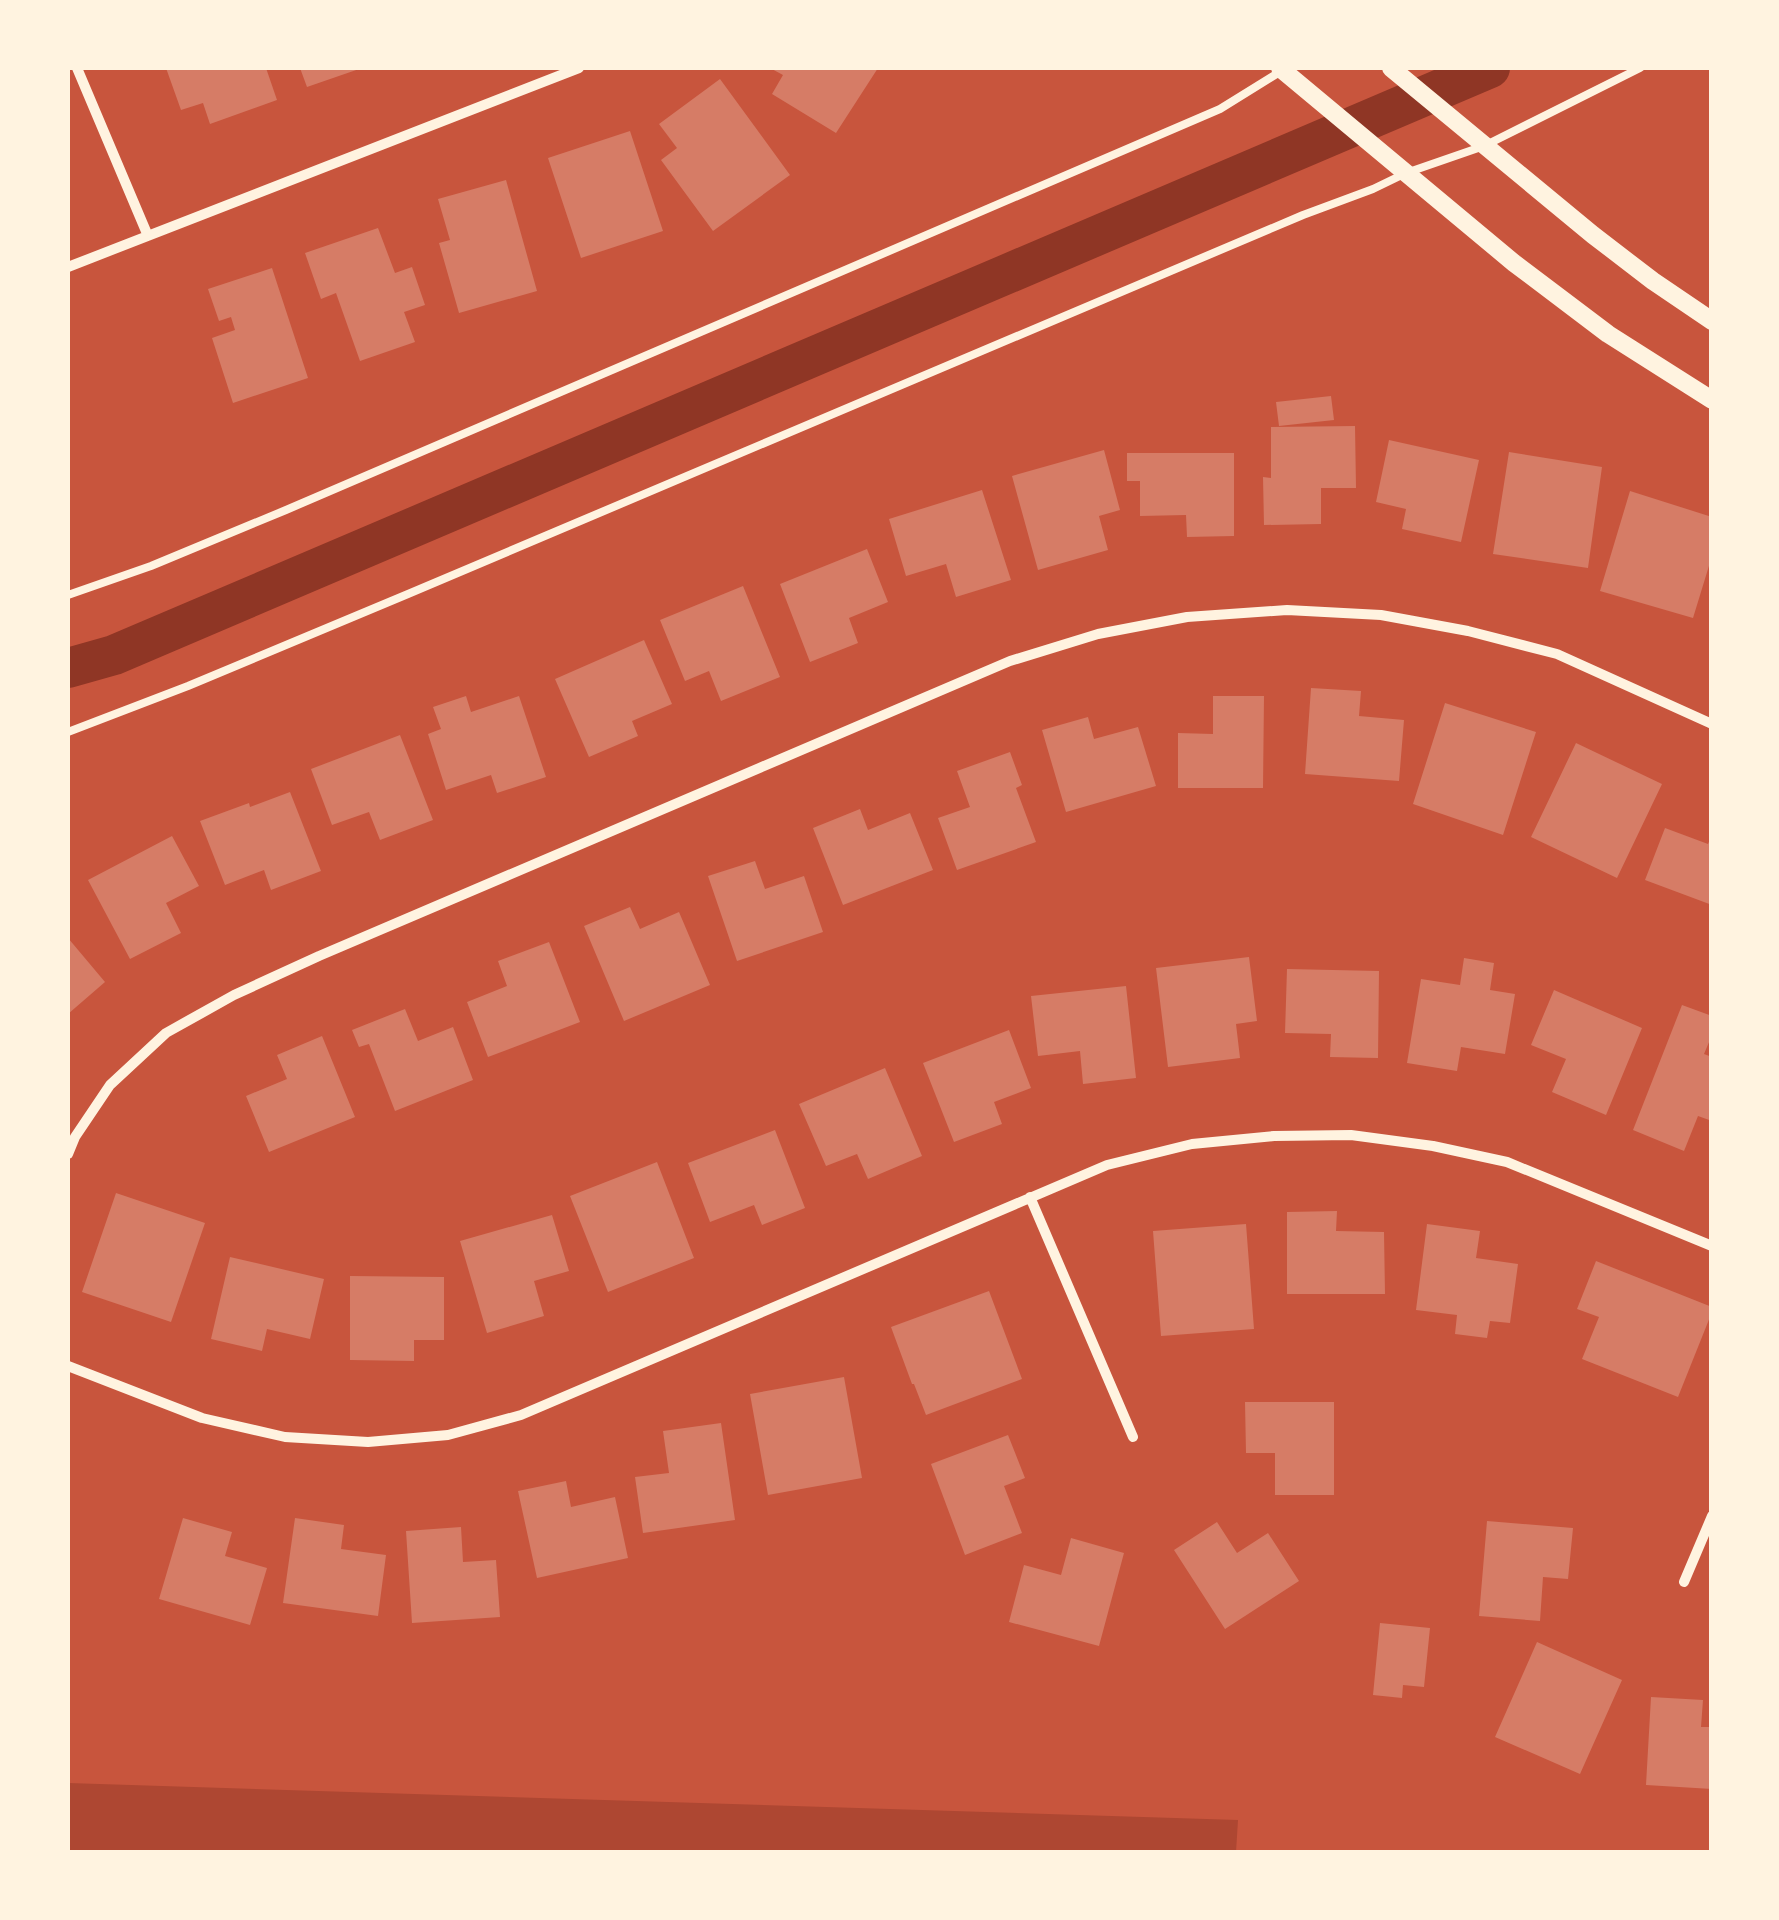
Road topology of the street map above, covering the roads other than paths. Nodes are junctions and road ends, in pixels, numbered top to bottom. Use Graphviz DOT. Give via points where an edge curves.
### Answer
graph roads {
  1 [pos="77,68"];
  2 [pos="580,68"];
  3 [pos="1284,68"];
  4 [pos="1392,68"];
  5 [pos="1640,68"];
  6 [pos="1484,146"];
  7 [pos="1406,173"];
  8 [pos="148,236"];
  9 [pos="68,268"];
  10 [pos="1712,320"];
  11 [pos="1712,400"];
  12 [pos="68,595"];
  13 [pos="1712,724"];
  14 [pos="68,732"];
  15 [pos="68,1154"];
  16 [pos="1030,1197"];
  17 [pos="1712,1246"];
  18 [pos="68,1366"];
  19 [pos="1133,1437"];
  20 [pos="1712,1516"];
  21 [pos="1684,1582"];
  1 -- 8 [label="street"];
  2 -- 8 [label="street"];
  3 -- 7 [label="street"];
  3 -- 12 [label="lane" via="1202,116 286,510"];
  4 -- 6 [label="street"];
  5 -- 6 [label="lane"];
  6 -- 7 [label="lane"];
  6 -- 10 [label="street"];
  7 -- 11 [label="street" via="1608,334"];
  7 -- 14 [label="lane"];
  8 -- 9 [label="street"];
  13 -- 15 [label="street" via="1556,654 1381,615 1267,611 1098,634 1010,661 234,995 166,1033 110,1084"];
  16 -- 17 [label="street" via="1107,1165 1192,1144 1352,1135 1507,1162"];
  16 -- 18 [label="street" via="521,1414 448,1435 368,1442 285,1437 202,1418"];
  16 -- 19 [label="street"];
  20 -- 21 [label="street"];
}
